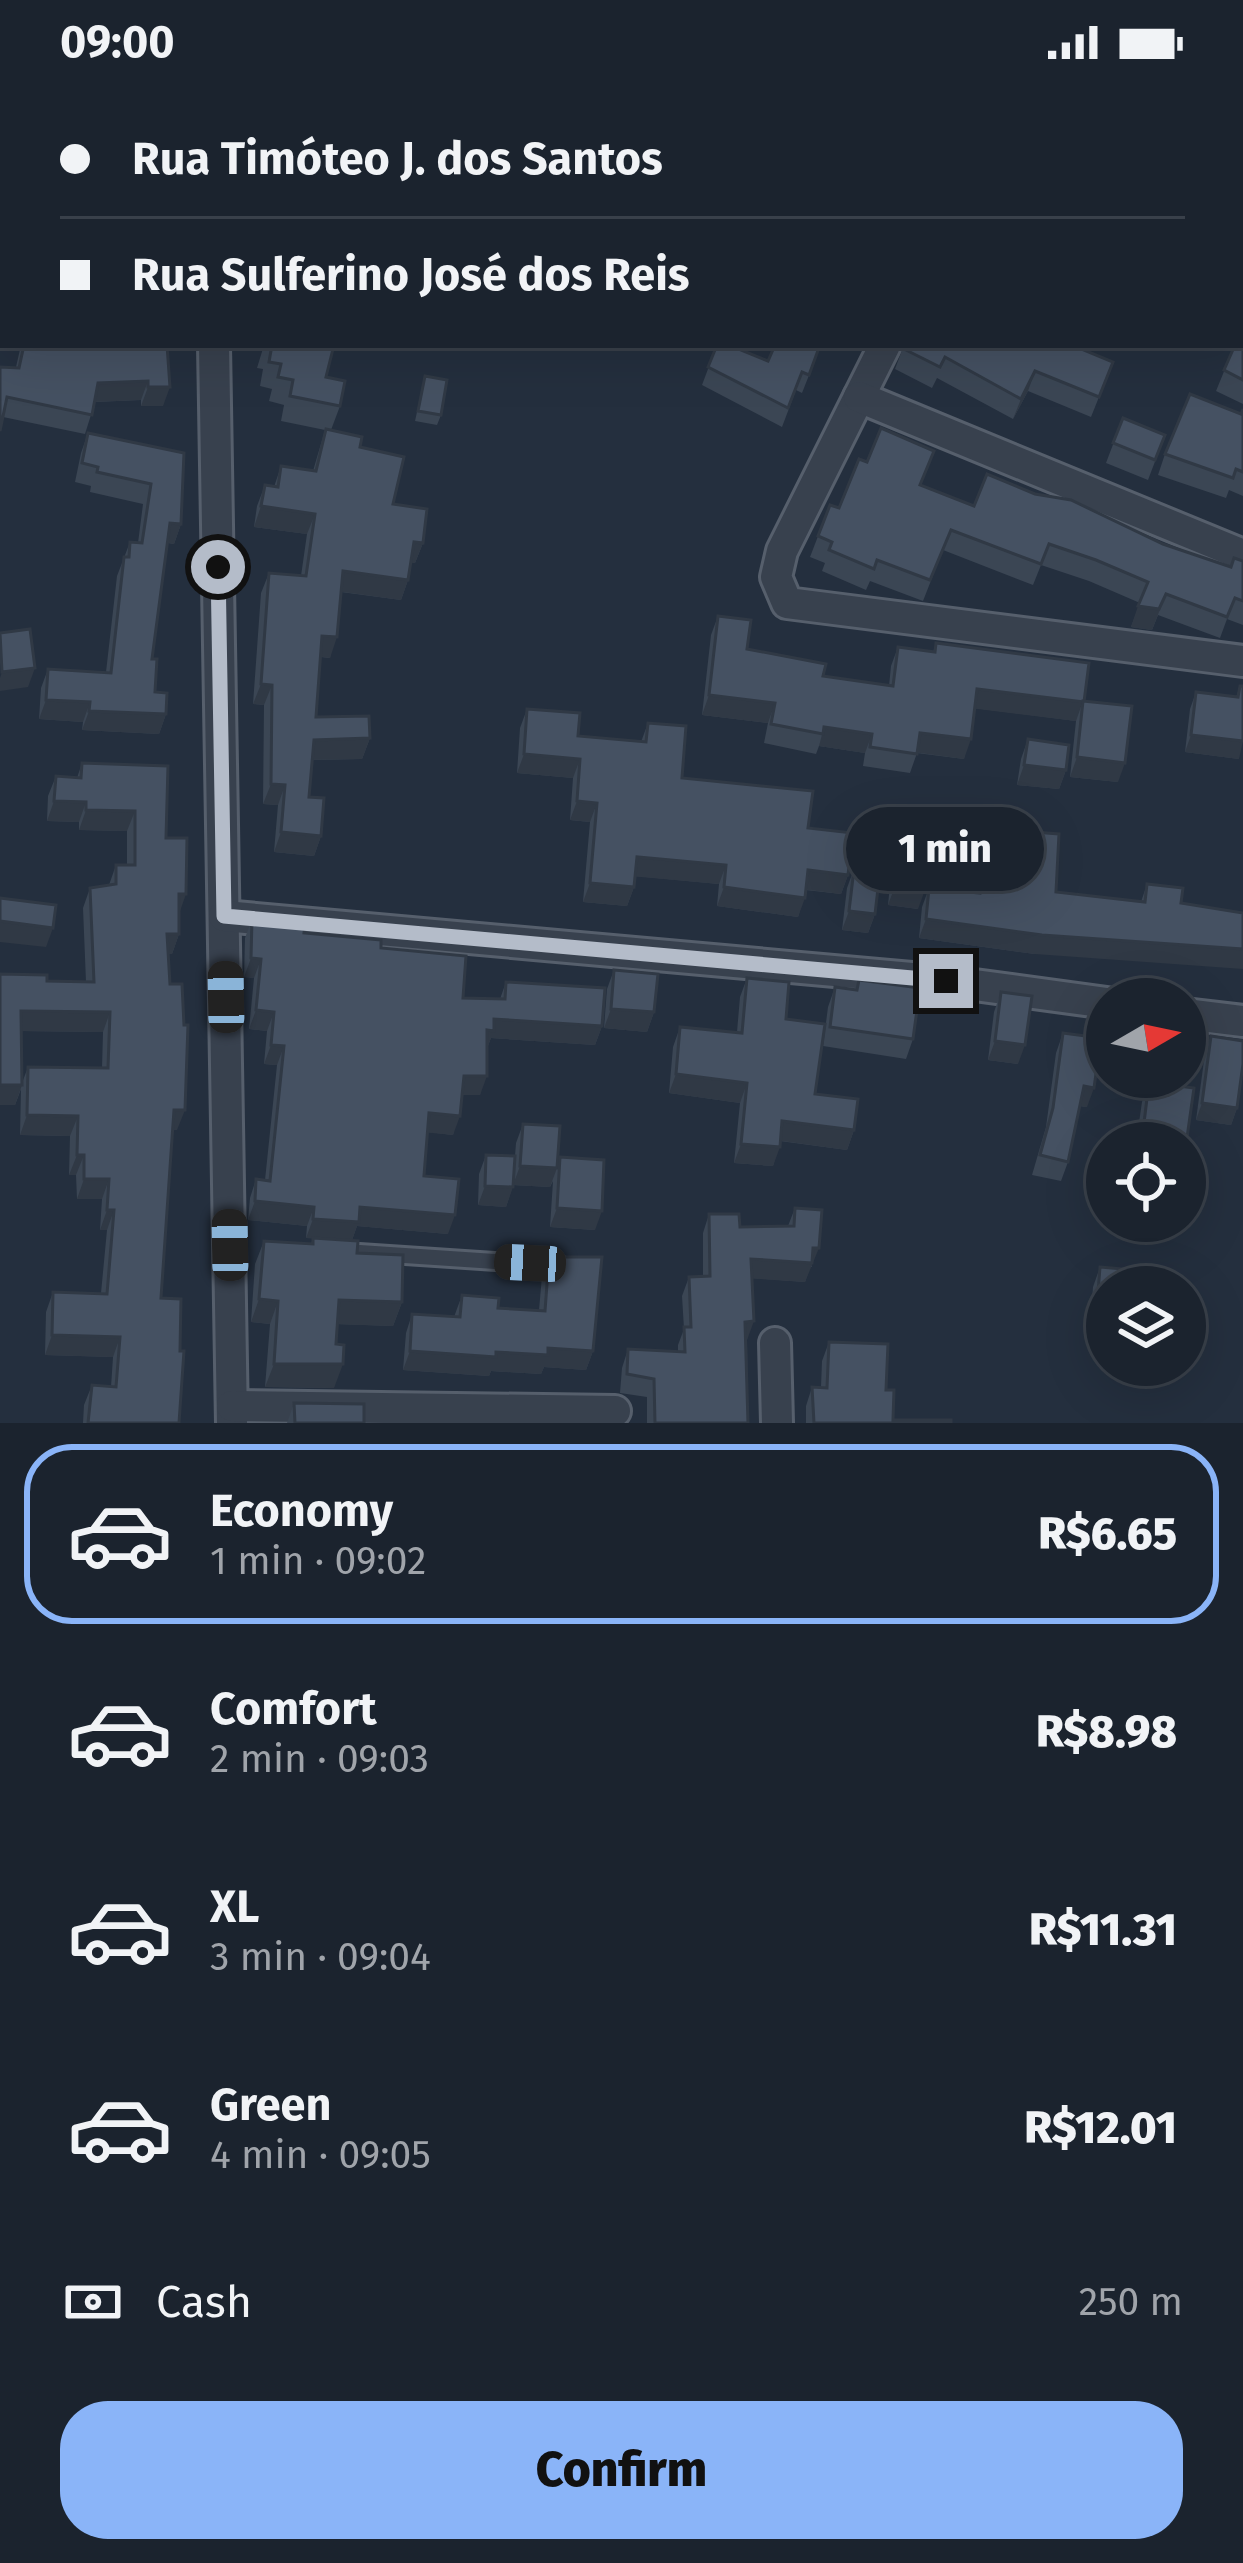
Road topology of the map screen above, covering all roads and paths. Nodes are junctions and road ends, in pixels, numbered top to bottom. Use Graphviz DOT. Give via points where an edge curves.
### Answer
graph roads {
  1 [pos="214,348"];
  2 [pos="884,348"];
  3 [pos="859,397"];
  4 [pos="1243,555"];
  5 [pos="1243,661"];
  6 [pos="224,916"];
  7 [pos="1086,1000"];
  8 [pos="1206,1016"];
  9 [pos="1243,1022"];
  10 [pos="321,1250"];
  11 [pos="573,1266"];
  12 [pos="775,1342"];
  13 [pos="615,1411"];
  14 [pos="232,1414"];
  15 [pos="777,1423"];
  1 -- 6 [label="street"];
  2 -- 3 [label="street"];
  3 -- 4 [label="street"];
  3 -- 5 [label="street" via="782,551 776,577 787,603"];
  6 -- 7 [label="street"];
  6 -- 14 [label="street" via="241,1245"];
  8 -- 9 [label="street"];
  10 -- 11 [label="lane"];
  12 -- 15 [label="street"];
  13 -- 14 [label="street"];
}
